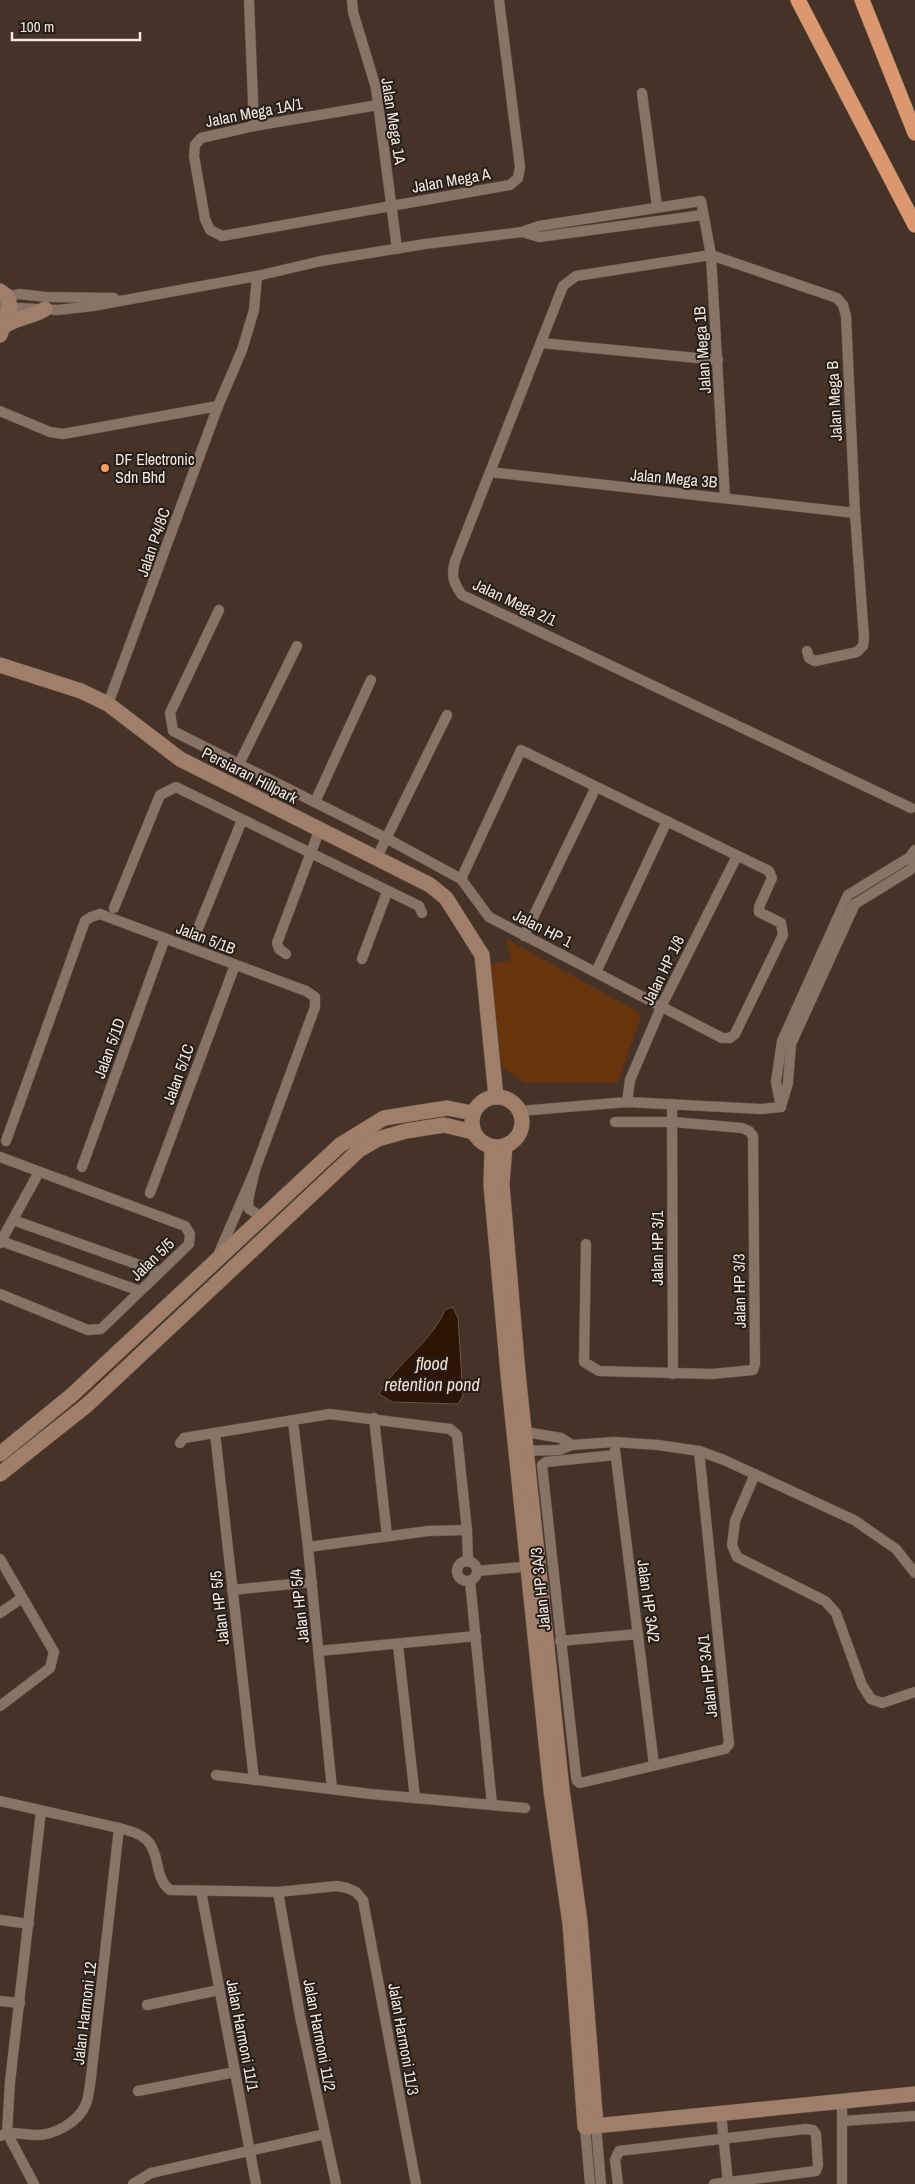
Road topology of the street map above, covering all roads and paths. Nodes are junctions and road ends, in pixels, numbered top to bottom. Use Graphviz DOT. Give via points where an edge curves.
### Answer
graph roads {
  1 [pos="249,0"];
  2 [pos="352,0"];
  3 [pos="499,0"];
  4 [pos="798,0"];
  5 [pos="862,0"];
  6 [pos="642,94"];
  7 [pos="378,105"];
  8 [pos="254,126"];
  9 [pos="915,133"];
  10 [pos="392,205"];
  11 [pos="657,207"];
  12 [pos="703,215"];
  13 [pos="915,225"];
  14 [pos="210,230"];
  15 [pos="522,232"];
  16 [pos="397,249"];
  17 [pos="711,255"];
  18 [pos="257,276"];
  19 [pos="132,298"];
  20 [pos="3,300"];
  21 [pos="45,309"];
  22 [pos="2,331"];
  23 [pos="541,343"];
  24 [pos="718,360"];
  25 [pos="218,406"];
  26 [pos="0,411"];
  27 [pos="490,472"];
  28 [pos="725,498"];
  29 [pos="855,513"];
  30 [pos="219,610"];
  31 [pos="297,646"];
  32 [pos="807,651"];
  33 [pos="0,666"];
  34 [pos="371,680"];
  35 [pos="108,704"];
  36 [pos="447,715"];
  37 [pos="239,764"];
  38 [pos="596,786"];
  39 [pos="315,802"];
  40 [pos="911,808"];
  41 [pos="242,820"];
  42 [pos="667,821"];
  43 [pos="319,831"];
  44 [pos="386,838"];
  45 [pos="915,850"];
  46 [pos="311,854"];
  47 [pos="737,856"];
  48 [pos="376,859"];
  49 [pos="915,864"];
  50 [pos="461,879"];
  51 [pos="387,892"];
  52 [pos="114,908"];
  53 [pos="422,913"];
  54 [pos="195,936"];
  55 [pos="524,936"];
  56 [pos="164,938"];
  57 [pos="286,954"];
  58 [pos="362,959"];
  59 [pos="235,965"];
  60 [pos="826,967"];
  61 [pos="812,971"];
  62 [pos="596,972"];
  63 [pos="662,1005"];
  64 [pos="492,1097"];
  65 [pos="627,1102"];
  66 [pos="672,1104"];
  67 [pos="781,1107"];
  68 [pos="520,1111"];
  69 [pos="473,1113"];
  70 [pos="615,1122"];
  71 [pos="673,1122"];
  72 [pos="473,1132"];
  73 [pos="6,1141"];
  74 [pos="498,1147"];
  75 [pos="0,1157"];
  76 [pos="82,1167"];
  77 [pos="255,1170"];
  78 [pos="39,1172"];
  79 [pos="150,1193"];
  80 [pos="264,1218"];
  81 [pos="13,1220"];
  82 [pos="251,1230"];
  83 [pos="1,1242"];
  84 [pos="586,1244"];
  85 [pos="213,1265"];
  86 [pos="159,1272"];
  87 [pos="222,1278"];
  88 [pos="197,1279"];
  89 [pos="140,1291"];
  90 [pos="0,1294"];
  91 [pos="673,1374"];
  92 [pos="72,1395"];
  93 [pos="87,1405"];
  94 [pos="374,1418"];
  95 [pos="293,1420"];
  96 [pos="519,1432"];
  97 [pos="216,1433"];
  98 [pos="614,1442"];
  99 [pos="180,1443"];
  100 [pos="572,1445"];
  101 [pos="521,1451"];
  102 [pos="699,1451"];
  103 [pos="0,1454"];
  104 [pos="615,1455"];
  105 [pos="0,1474"];
  106 [pos="755,1474"];
  107 [pos="467,1530"];
  108 [pos="387,1536"];
  109 [pos="308,1547"];
  110 [pos="0,1560"];
  111 [pos="468,1562"];
  112 [pos="532,1566"];
  113 [pos="477,1571"];
  114 [pos="915,1573"];
  115 [pos="470,1580"];
  116 [pos="312,1582"];
  117 [pos="232,1590"];
  118 [pos="22,1598"];
  119 [pos="0,1614"];
  120 [pos="638,1634"];
  121 [pos="476,1636"];
  122 [pos="560,1641"];
  123 [pos="398,1645"];
  124 [pos="319,1651"];
  125 [pos="915,1692"];
  126 [pos="0,1706"];
  127 [pos="654,1764"];
  128 [pos="216,1775"];
  129 [pos="254,1780"];
  130 [pos="580,1782"];
  131 [pos="332,1789"];
  132 [pos="415,1798"];
  133 [pos="0,1801"];
  134 [pos="492,1804"];
  135 [pos="526,1808"];
  136 [pos="41,1811"];
  137 [pos="119,1828"];
  138 [pos="201,1891"];
  139 [pos="278,1892"];
  140 [pos="0,1920"];
  141 [pos="29,1924"];
  142 [pos="219,1990"];
  143 [pos="0,2001"];
  144 [pos="20,2003"];
  145 [pos="147,2005"];
  146 [pos="235,2072"];
  147 [pos="5,2081"];
  148 [pos="138,2091"];
  149 [pos="915,2094"];
  150 [pos="842,2102"];
  151 [pos="721,2113"];
  152 [pos="915,2116"];
  153 [pos="843,2121"];
  154 [pos="591,2126"];
  155 [pos="325,2134"];
  156 [pos="3,2135"];
  157 [pos="724,2138"];
  158 [pos="250,2151"];
  159 [pos="147,2180"];
  160 [pos="728,2183"];
  161 [pos="34,2184"];
  162 [pos="133,2184"];
  163 [pos="256,2184"];
  164 [pos="336,2184"];
  165 [pos="416,2184"];
  166 [pos="590,2184"];
  167 [pos="601,2184"];
  168 [pos="618,2184"];
  169 [pos="714,2184"];
  170 [pos="842,2184"];
  1 -- 8 [label="street"];
  2 -- 7 [label="street, Jalan Mega 1A" via="352,12 376,88"];
  3 -- 10 [label="street, Jalan Mega A" via="520,167 518,178 510,185"];
  4 -- 13 [label="highway"];
  5 -- 9 [label="highway"];
  6 -- 11 [label="street"];
  7 -- 8 [label="street, Jalan Mega 1A/1"];
  7 -- 10 [label="street, Jalan Mega 1A"];
  8 -- 14 [label="street, Jalan Mega 1A/1" via="201,138 196,145 194,156 205,219"];
  10 -- 14 [label="street, Jalan Mega A" via="222,236"];
  10 -- 16 [label="street, Jalan Mega 1A"];
  11 -- 12 [label="street, Jalan Mega 1B" via="701,201"];
  11 -- 15 [label="street" via="539,226"];
  12 -- 15 [label="street" via="539,237"];
  12 -- 17 [label="street, Jalan Mega 1B"];
  15 -- 16 [label="street"];
  16 -- 18 [label="street" via="320,261"];
  17 -- 23 [label="street, Jalan Mega 2/1" via="576,276 563,286"];
  17 -- 24 [label="street, Jalan Mega 1B"];
  17 -- 29 [label="street, Jalan Mega B" via="837,298 843,305"];
  18 -- 19 [label="street"];
  18 -- 25 [label="street, Jalan P4/8C" via="254,310 242,350"];
  19 -- 20 [label="street" via="46,298 19,294"];
  19 -- 21 [label="street" via="92,306"];
  20 -- 21 [label="street"];
  20 -- 22 [label="street"];
  21 -- 22 [label="street" via="18,318"];
  23 -- 24 [label="street"];
  23 -- 27 [label="street, Jalan Mega 2/1"];
  24 -- 28 [label="street, Jalan Mega 1B"];
  25 -- 26 [label="street" via="63,434"];
  25 -- 35 [label="street, Jalan P4/8C"];
  27 -- 28 [label="street, Jalan Mega 3B"];
  27 -- 40 [label="street, Jalan Mega 2/1" via="452,574 453,583 462,594"];
  28 -- 29 [label="street, Jalan Mega 3B"];
  29 -- 32 [label="street, Jalan Mega B" via="863,646 857,652 815,661 809,658"];
  30 -- 37 [label="street, Jalan HP 1" via="170,713 173,731"];
  31 -- 37 [label="street"];
  33 -- 35 [label="street, Persiaran Hillpark" via="81,691"];
  34 -- 39 [label="street"];
  35 -- 43 [label="street, Persiaran Hillpark" via="180,759"];
  36 -- 44 [label="street"];
  37 -- 39 [label="street, Jalan HP 1"];
  38 -- 42 [label="street"];
  38 -- 50 [label="street" via="521,750"];
  38 -- 55 [label="street"];
  39 -- 44 [label="street, Jalan HP 1"];
  41 -- 46 [label="street"];
  41 -- 52 [label="street" via="176,787 160,795"];
  41 -- 54 [label="street"];
  42 -- 47 [label="street"];
  42 -- 62 [label="street"];
  43 -- 46 [label="street"];
  43 -- 48 [label="street, Persiaran Hillpark"];
  44 -- 48 [label="street"];
  44 -- 50 [label="street, Jalan HP 1"];
  45 -- 61 [label="street" via="910,857 848,895"];
  46 -- 51 [label="street"];
  46 -- 57 [label="street" via="277,943"];
  47 -- 63 [label="street, Jalan HP 1/8"];
  47 -- 63 [label="street, Jalan HP 1" via="768,871 772,878 759,907 760,912 781,923 783,935 735,1034 722,1038"];
  48 -- 64 [label="street, Persiaran Hillpark" via="430,885 446,898 471,935"];
  49 -- 60 [label="street" via="855,904"];
  50 -- 55 [label="street, Jalan HP 1" via="489,917"];
  51 -- 53 [label="street" via="419,906"];
  51 -- 58 [label="street"];
  55 -- 62 [label="street, Jalan HP 1"];
  56 -- 59 [label="street, Jalan 5/1B"];
  56 -- 73 [label="street, Jalan 5/1B" via="100,914 86,921"];
  56 -- 76 [label="street, Jalan 5/1D"];
  59 -- 77 [label="street, Jalan 5/1B" via="315,997 315,1007"];
  59 -- 79 [label="street, Jalan 5/1C"];
  60 -- 61 [label="street" via="819,965"];
  60 -- 67 [label="street" via="791,1044 788,1083"];
  61 -- 67 [label="street" via="782,1041 776,1082"];
  62 -- 63 [label="street, Jalan HP 1"];
  63 -- 65 [label="street, Jalan HP 1/8" via="630,1080"];
  64 -- 68 [label="street" via="510,1100"];
  64 -- 69 [label="street"];
  65 -- 66 [label="street"];
  65 -- 68 [label="street"];
  66 -- 67 [label="street" via="761,1109"];
  66 -- 71 [label="street, Jalan HP 3/1"];
  68 -- 74 [label="street" via="518,1136"];
  69 -- 72 [label="street"];
  69 -- 80 [label="street" via="446,1108 384,1118 340,1145"];
  70 -- 71 [label="street"];
  71 -- 91 [label="street, Jalan HP 3/1"];
  71 -- 91 [label="street, Jalan HP 3/3" via="742,1128 753,1136 755,1364 753,1370 746,1372"];
  72 -- 74 [label="street" via="482,1143"];
  72 -- 87 [label="street" via="444,1125 378,1139 341,1165"];
  74 -- 96 [label="street"];
  75 -- 78 [label="street, Jalan 5/5"];
  77 -- 80 [label="street" via="249,1209"];
  77 -- 85 [label="street"];
  78 -- 81 [label="street"];
  78 -- 86 [label="street, Jalan 5/5" via="185,1226 190,1234 189,1244"];
  80 -- 82 [label="street"];
  81 -- 83 [label="street"];
  81 -- 86 [label="street"];
  82 -- 85 [label="street"];
  82 -- 87 [label="street" via="223,1265"];
  83 -- 89 [label="street"];
  84 -- 91 [label="street, Jalan HP 3/3" via="584,1362 598,1371"];
  85 -- 88 [label="street"];
  86 -- 89 [label="street, Jalan 5/5"];
  87 -- 88 [label="street"];
  87 -- 93 [label="street"];
  88 -- 92 [label="street"];
  89 -- 90 [label="street, Jalan 5/5" via="101,1329 88,1330"];
  92 -- 93 [label="street"];
  92 -- 103 [label="street"];
  93 -- 105 [label="street"];
  94 -- 95 [label="street" via="330,1414"];
  94 -- 107 [label="street" via="450,1428 456,1434"];
  94 -- 108 [label="street"];
  95 -- 97 [label="street"];
  95 -- 109 [label="street, Jalan HP 5/4"];
  96 -- 100 [label="street" via="561,1438"];
  96 -- 101 [label="street"];
  97 -- 99 [label="street" via="182,1439"];
  97 -- 117 [label="street, Jalan HP 5/5"];
  98 -- 100 [label="street"];
  98 -- 102 [label="street" via="658,1444"];
  98 -- 104 [label="street, Jalan HP 3A/2"];
  100 -- 101 [label="street" via="559,1450"];
  101 -- 112 [label="street"];
  102 -- 106 [label="street"];
  102 -- 127 [label="street, Jalan HP 3A/1" via="729,1744 725,1749"];
  104 -- 120 [label="street, Jalan HP 3A/2"];
  104 -- 122 [label="street, Jalan HP 3A/3" via="542,1465"];
  106 -- 114 [label="street" via="854,1520 896,1549"];
  106 -- 125 [label="street" via="735,1521 732,1545 737,1557 824,1601 836,1613 862,1686 871,1700 882,1703"];
  107 -- 108 [label="street"];
  107 -- 111 [label="street"];
  108 -- 109 [label="street"];
  109 -- 116 [label="street, Jalan HP 5/4"];
  110 -- 118 [label="street"];
  111 -- 113 [label="street" via="475,1565"];
  111 -- 115 [label="street" via="461,1565 458,1573 463,1580"];
  112 -- 113 [label="street"];
  112 -- 154 [label="street" via="580,1922"];
  113 -- 115 [label="street"];
  115 -- 121 [label="street"];
  116 -- 117 [label="street"];
  116 -- 124 [label="street, Jalan HP 5/4"];
  117 -- 129 [label="street, Jalan HP 5/5"];
  118 -- 119 [label="street"];
  118 -- 126 [label="street" via="54,1652 50,1668"];
  120 -- 122 [label="street"];
  120 -- 127 [label="street, Jalan HP 3A/2"];
  121 -- 123 [label="street"];
  121 -- 134 [label="street"];
  122 -- 130 [label="street, Jalan HP 3A/3" via="576,1776"];
  123 -- 124 [label="street"];
  123 -- 132 [label="street"];
  124 -- 131 [label="street, Jalan HP 5/4"];
  127 -- 130 [label="street, Jalan HP 3A/1"];
  128 -- 129 [label="street"];
  129 -- 131 [label="street"];
  131 -- 132 [label="street"];
  132 -- 134 [label="street"];
  133 -- 136 [label="street"];
  134 -- 135 [label="street"];
  136 -- 137 [label="street"];
  136 -- 141 [label="street"];
  137 -- 138 [label="street" via="137,1834 151,1845 162,1881 170,1890"];
  137 -- 156 [label="street, Jalan Harmoni 12" via="92,2077 85,2105 74,2120 54,2132"];
  138 -- 139 [label="street"];
  138 -- 142 [label="street, Jalan Harmoni 11/1"];
  139 -- 155 [label="street, Jalan Harmoni 11/2"];
  139 -- 165 [label="street, Jalan Harmoni 11/3" via="337,1886 356,1892 363,1900"];
  140 -- 141 [label="street"];
  141 -- 144 [label="street"];
  142 -- 145 [label="street"];
  142 -- 146 [label="street, Jalan Harmoni 11/1"];
  143 -- 144 [label="street"];
  144 -- 147 [label="street"];
  146 -- 148 [label="street"];
  146 -- 158 [label="street, Jalan Harmoni 11/1"];
  147 -- 156 [label="street"];
  149 -- 150 [label="street"];
  150 -- 151 [label="street"];
  150 -- 153 [label="street"];
  151 -- 154 [label="street"];
  151 -- 157 [label="street"];
  152 -- 153 [label="street"];
  153 -- 170 [label="street"];
  154 -- 166 [label="street"];
  154 -- 167 [label="street"];
  155 -- 158 [label="street"];
  155 -- 164 [label="street, Jalan Harmoni 11/2"];
  156 -- 161 [label="street"];
  157 -- 160 [label="street"];
  157 -- 160 [label="street" via="805,2129 816,2134 816,2171"];
  157 -- 168 [label="street" via="619,2151 615,2160"];
  158 -- 159 [label="street" via="151,2173"];
  158 -- 163 [label="street, Jalan Harmoni 11/1"];
  159 -- 162 [label="street"];
  160 -- 169 [label="street"];
}
